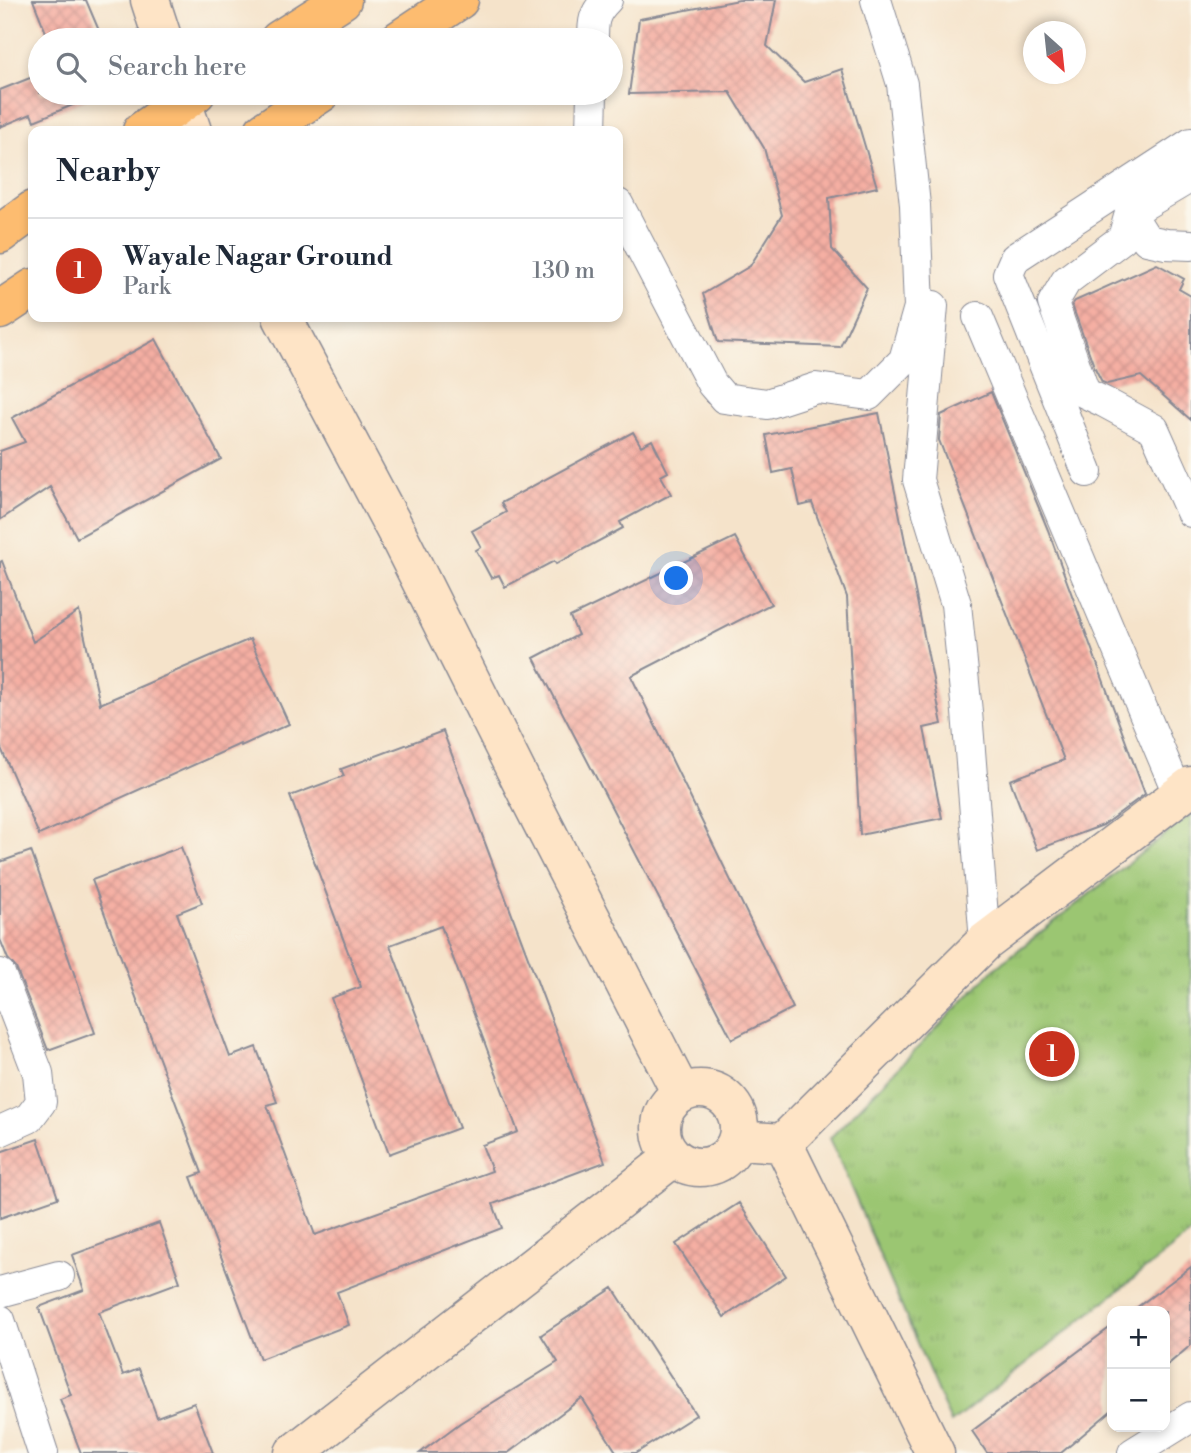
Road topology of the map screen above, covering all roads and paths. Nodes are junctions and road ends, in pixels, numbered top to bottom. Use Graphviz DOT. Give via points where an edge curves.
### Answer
graph roads {
  1 [pos="150,0"];
  2 [pos="342,0"];
  3 [pos="459,0"];
  4 [pos="607,0"];
  5 [pos="876,0"];
  6 [pos="159,28"];
  7 [pos="298,28"];
  8 [pos="417,28"];
  9 [pos="593,28"];
  10 [pos="188,105"];
  11 [pos="303,105"];
  12 [pos="592,105"];
  13 [pos="151,126"];
  14 [pos="272,126"];
  15 [pos="592,126"];
  16 [pos="1191,143"];
  17 [pos="1191,177"];
  18 [pos="28,213"];
  19 [pos="1130,213"];
  20 [pos="623,214"];
  21 [pos="0,233"];
  22 [pos="1191,245"];
  23 [pos="937,255"];
  24 [pos="28,291"];
  25 [pos="0,310"];
  26 [pos="978,317"];
  27 [pos="285,322"];
  28 [pos="1087,472"];
  29 [pos="1191,512"];
  30 [pos="1185,791"];
  31 [pos="985,942"];
  32 [pos="0,974"];
  33 [pos="681,1093"];
  34 [pos="0,1130"];
  35 [pos="737,1140"];
  36 [pos="783,1143"];
  37 [pos="674,1157"];
  38 [pos="59,1276"];
  39 [pos="0,1292"];
  40 [pos="0,1320"];
  41 [pos="1191,1417"];
  42 [pos="43,1453"];
  43 [pos="294,1453"];
  44 [pos="935,1453"];
  45 [pos="1132,1453"];
  1 -- 6 [label="street"];
  2 -- 7 [label="highway"];
  3 -- 8 [label="highway"];
  4 -- 9 [label="street" via="597,10"];
  5 -- 20 [label="street" via="902,84 915,205 919,307 904,360 869,395 816,388 767,404 724,398 712,384"];
  10 -- 13 [label="highway"];
  11 -- 14 [label="highway"];
  12 -- 15 [label="street"];
  16 -- 28 [label="street" via="1015,258 1007,274"];
  17 -- 19 [label="street"];
  18 -- 21 [label="highway"];
  19 -- 22 [label="street" via="1147,240"];
  19 -- 29 [label="street" via="1123,238 1066,281 1053,303 1084,393 1154,429"];
  23 -- 31 [label="street" via="918,480 956,604"];
  24 -- 25 [label="highway"];
  26 -- 30 [label="street"];
  27 -- 33 [label="street"];
  30 -- 31 [label="street"];
  31 -- 36 [label="street"];
  32 -- 34 [label="street" via="38,1073 41,1102 29,1118"];
  33 -- 35 [label="street" via="707,1089 730,1102 737,1114"];
  33 -- 37 [label="street" via="671,1101 660,1124"];
  35 -- 36 [label="street"];
  35 -- 37 [label="street" via="731,1152 709,1166 684,1164"];
  36 -- 44 [label="street"];
  37 -- 43 [label="street"];
  38 -- 39 [label="street"];
  40 -- 42 [label="street"];
  41 -- 45 [label="street"];
}
